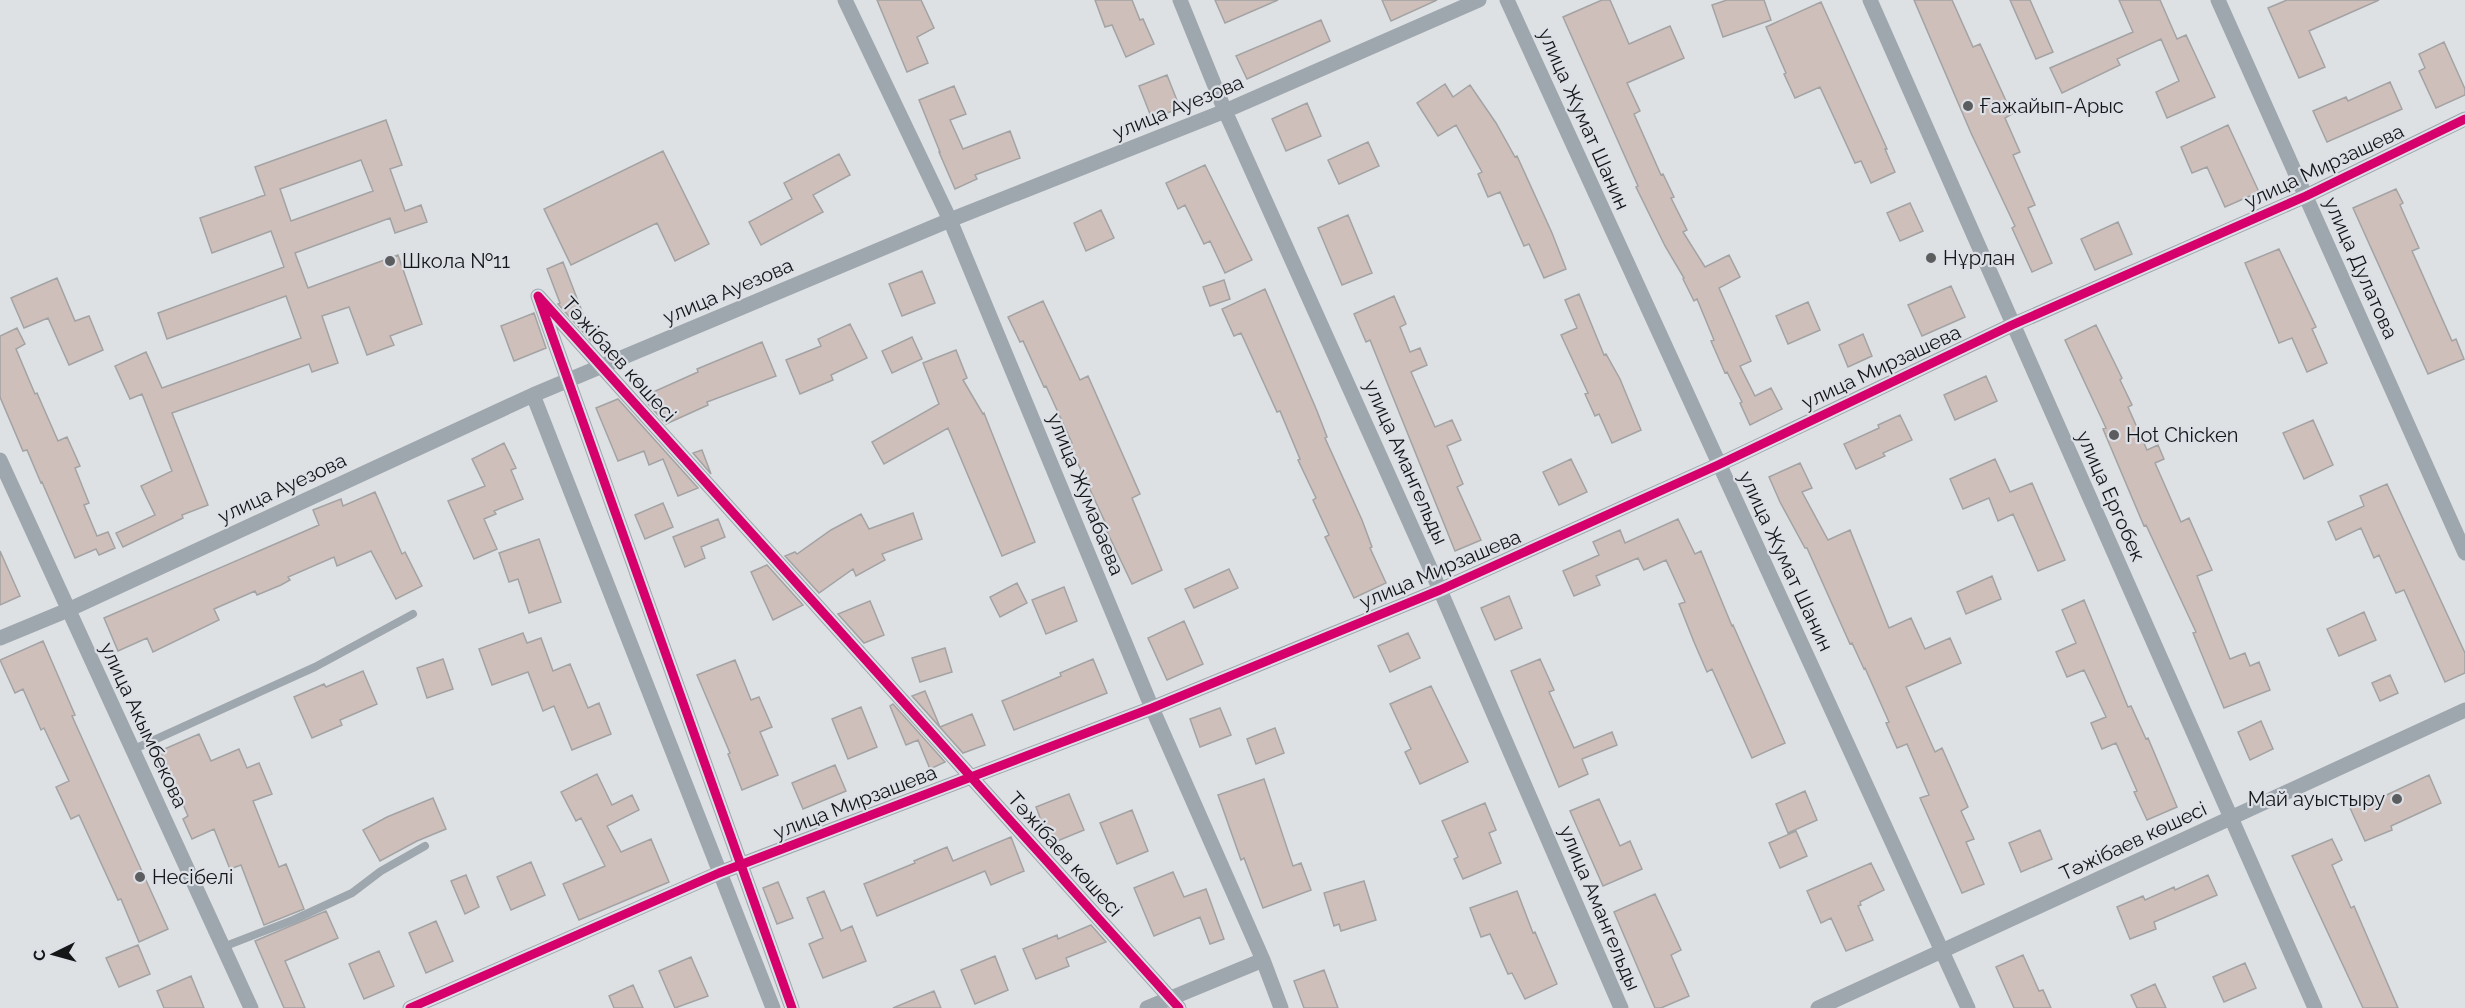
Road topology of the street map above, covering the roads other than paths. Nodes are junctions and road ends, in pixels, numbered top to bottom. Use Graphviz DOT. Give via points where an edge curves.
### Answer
graph roads {
  1 [pos="845,0"];
  2 [pos="1180,0"];
  3 [pos="1479,0"];
  4 [pos="1507,0"];
  5 [pos="1870,0"];
  6 [pos="2218,0"];
  7 [pos="1225,111"];
  8 [pos="2465,119"];
  9 [pos="2306,196"];
  10 [pos="950,220"];
  11 [pos="2012,325"];
  12 [pos="533,395"];
  13 [pos="0,460"];
  14 [pos="1718,465"];
  15 [pos="2465,553"];
  16 [pos="1440,591"];
  17 [pos="68,610"];
  18 [pos="412,614"];
  19 [pos="0,638"];
  20 [pos="1152,708"];
  21 [pos="2465,710"];
  22 [pos="132,750"];
  23 [pos="2232,818"];
  24 [pos="425,846"];
  25 [pos="719,873"];
  26 [pos="223,947"];
  27 [pos="1943,952"];
  28 [pos="1263,960"];
  29 [pos="251,1008"];
  30 [pos="410,1008"];
  31 [pos="773,1008"];
  32 [pos="792,1008"];
  33 [pos="1147,1008"];
  34 [pos="1179,1008"];
  35 [pos="1281,1008"];
  36 [pos="1621,1008"];
  37 [pos="1818,1008"];
  38 [pos="1968,1008"];
  39 [pos="2315,1008"];
  1 -- 10 [label="street, улица Жумабаева"];
  2 -- 7 [label="street, улица Амангельды"];
  3 -- 7 [label="street, улица Ауезова"];
  4 -- 14 [label="street, улица Жумат Шанин"];
  5 -- 11 [label="street, улица Ергобек"];
  6 -- 9 [label="street, улица Дулатова"];
  7 -- 10 [label="street, улица Ауезова"];
  7 -- 16 [label="street, улица Амангельды"];
  8 -- 9 [label="street, улица Мирзашева"];
  9 -- 11 [label="street, улица Мирзашева"];
  9 -- 15 [label="street, улица Дулатова"];
  10 -- 12 [label="street, улица Ауезова"];
  10 -- 20 [label="street, улица Жумабаева"];
  11 -- 14 [label="street, улица Мирзашева"];
  11 -- 23 [label="street, улица Ергобек"];
  12 -- 17 [label="street, улица Ауезова"];
  12 -- 25 [label="street"];
  13 -- 17 [label="street, улица Акымбекова"];
  14 -- 16 [label="street, улица Мирзашева"];
  14 -- 27 [label="street, улица Жумат Шанин"];
  16 -- 20 [label="street, улица Мирзашева"];
  16 -- 36 [label="street, улица Амангельды"];
  17 -- 19 [label="street, улица Ауезова"];
  17 -- 22 [label="street, улица Акымбекова"];
  18 -- 22 [label="lane" via="315,667"];
  20 -- 25 [label="street, улица Мирзашева"];
  20 -- 28 [label="street, улица Жумабаева"];
  21 -- 23 [label="street, Тәжібаев көшесі"];
  22 -- 26 [label="street, улица Акымбекова"];
  23 -- 27 [label="street, Тәжібаев көшесі"];
  23 -- 39 [label="street, улица Ергобек"];
  24 -- 26 [label="lane" via="352,893"];
  25 -- 30 [label="street, улица Мирзашева"];
  25 -- 31 [label="street"];
  26 -- 29 [label="street, улица Акымбекова"];
  27 -- 37 [label="street, Тәжібаев көшесі"];
  27 -- 38 [label="street, улица Жумат Шанин"];
  28 -- 33 [label="street"];
  28 -- 35 [label="street, улица Жумабаева"];
  32 -- 34 [label="street, Тәжібаев көшесі" via="538,296"];
}
